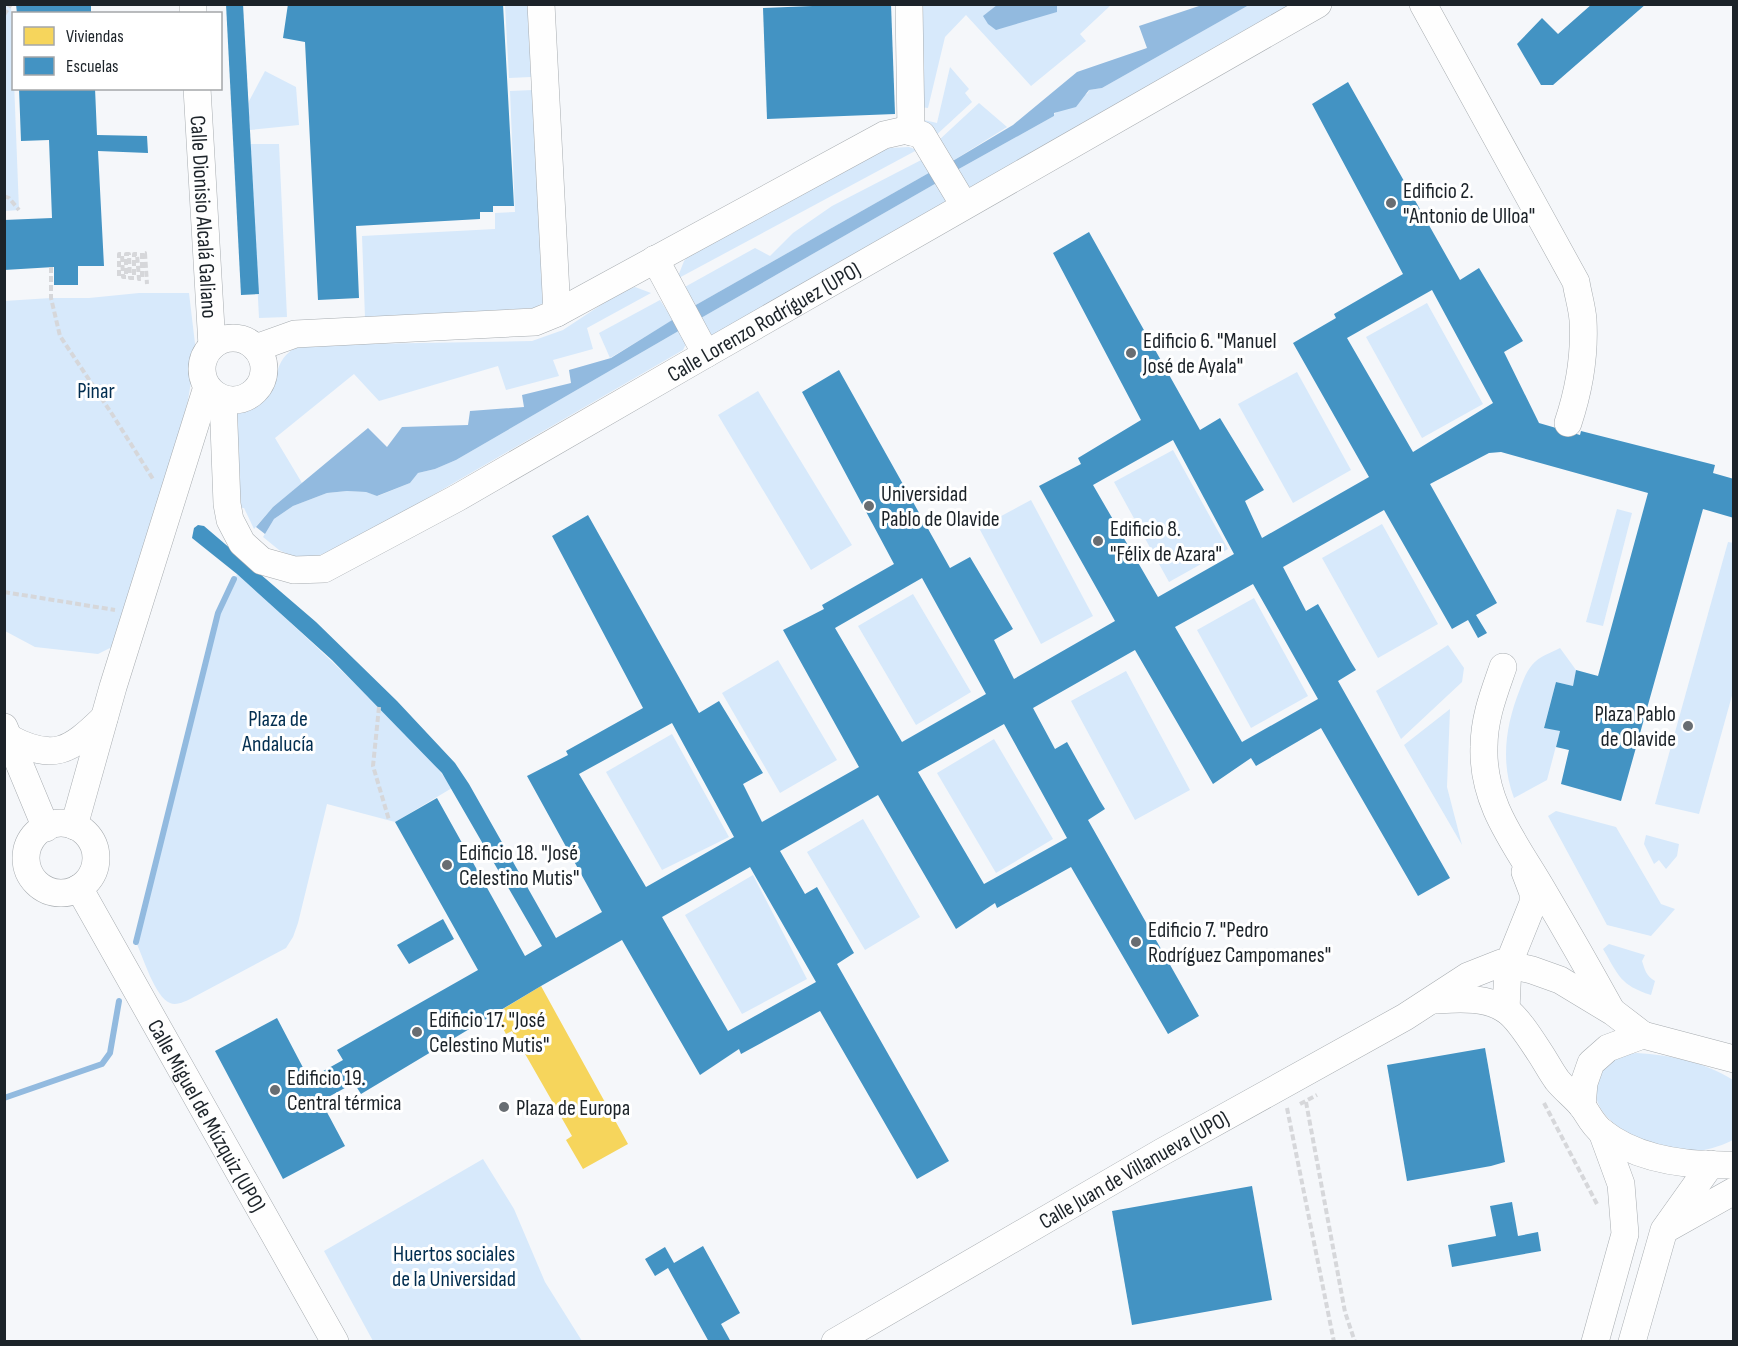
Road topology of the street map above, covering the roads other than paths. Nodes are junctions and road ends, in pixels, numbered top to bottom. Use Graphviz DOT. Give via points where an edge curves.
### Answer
graph roads {
  1 [pos="541,4"];
  2 [pos="909,4"];
  3 [pos="1318,4"];
  4 [pos="1423,4"];
  5 [pos="197,90"];
  6 [pos="911,132"];
  7 [pos="958,196"];
  8 [pos="655,260"];
  9 [pos="557,313"];
  10 [pos="212,346"];
  11 [pos="256,348"];
  12 [pos="706,354"];
  13 [pos="215,393"];
  14 [pos="1568,423"];
  15 [pos="1503,667"];
  16 [pos="104,718"];
  17 [pos="7,733"];
  18 [pos="74,826"];
  19 [pos="46,828"];
  20 [pos="1520,853"];
  21 [pos="16,862"];
  22 [pos="79,888"];
  23 [pos="1508,965"];
  24 [pos="1434,1000"];
  25 [pos="1506,1010"];
  26 [pos="1612,1012"];
  27 [pos="1643,1035"];
  28 [pos="1734,1059"];
  29 [pos="1582,1106"];
  30 [pos="1602,1132"];
  31 [pos="1726,1164"];
  32 [pos="1734,1191"];
  33 [pos="1664,1230"];
  34 [pos="335,1341"];
  35 [pos="835,1341"];
  36 [pos="1594,1341"];
  37 [pos="1632,1341"];
  1 -- 9 [label="street"];
  2 -- 6 [label="street"];
  3 -- 7 [label="street, Calle Lorenzo Rodríguez (UPO)"];
  4 -- 14 [label="street" via="1576,282 1583,319 1581,372"];
  5 -- 10 [label="street, Calle Dionisio Alcalá Galiano"];
  6 -- 7 [label="street" via="922,135"];
  6 -- 8 [label="street" via="884,135"];
  7 -- 12 [label="street, Calle Lorenzo Rodríguez (UPO)"];
  8 -- 9 [label="street"];
  8 -- 12 [label="street"];
  9 -- 11 [label="street" via="535,322 295,334"];
  10 -- 11 [label="street" via="217,341 238,338"];
  10 -- 13 [label="street" via="201,368 203,378"];
  11 -- 13 [label="street" via="264,367 259,386 252,394 233,400"];
  12 -- 13 [label="street, Calle Lorenzo Rodríguez (UPO)" via="457,498 324,569 294,570 262,561 242,543 227,504"];
  13 -- 16 [label="street"];
  15 -- 20 [label="street" via="1488,709 1483,749 1493,802"];
  16 -- 17 [label="street" via="71,745 53,752 37,751"];
  16 -- 18 [label="street"];
  17 -- 19 [label="street"];
  18 -- 19 [label="street" via="60,823"];
  18 -- 22 [label="street" via="89,838 96,859 94,870"];
  19 -- 21 [label="street" via="39,831"];
  20 -- 23 [label="street" via="1533,903"];
  20 -- 26 [label="street"];
  21 -- 22 [label="street" via="46,889 56,893"];
  22 -- 34 [label="street, Calle Miguel de Múzquiz (UPO)"];
  23 -- 24 [label="street, Calle Juan de Villanueva (UPO)" via="1502,963 1467,976"];
  23 -- 25 [label="street"];
  23 -- 26 [label="street" via="1560,980"];
  24 -- 25 [label="street" via="1486,1002"];
  24 -- 35 [label="street, Calle Juan de Villanueva (UPO)"];
  25 -- 29 [label="street" via="1557,1080"];
  26 -- 27 [label="street"];
  27 -- 28 [label="street"];
  27 -- 29 [label="street" via="1608,1048 1591,1063"];
  29 -- 30 [label="street"];
  30 -- 31 [label="street" via="1658,1159"];
  30 -- 36 [label="street" via="1621,1184 1624,1234"];
  31 -- 33 [label="street"];
  32 -- 33 [label="street"];
  33 -- 37 [label="street"];
}
